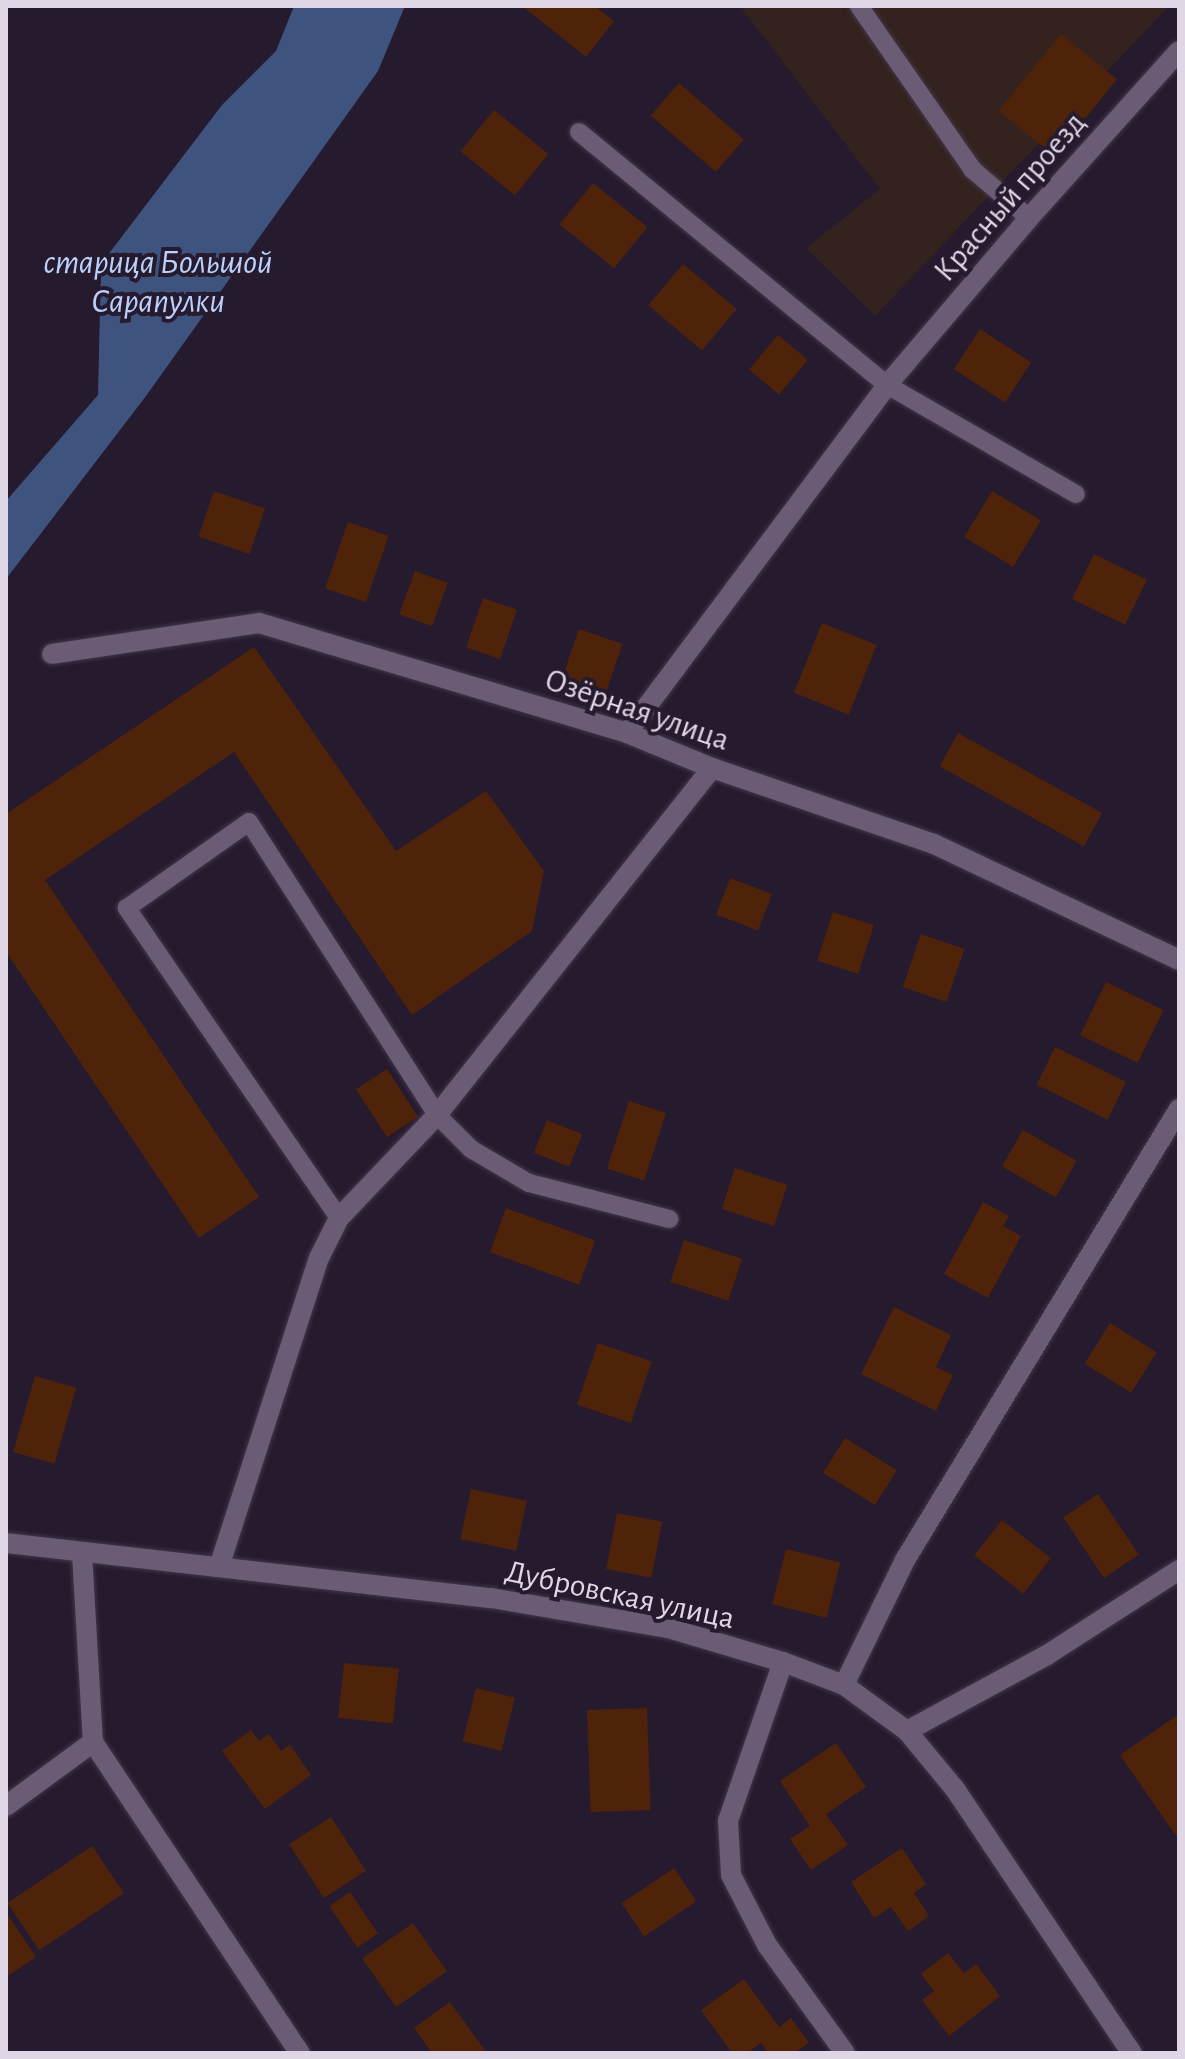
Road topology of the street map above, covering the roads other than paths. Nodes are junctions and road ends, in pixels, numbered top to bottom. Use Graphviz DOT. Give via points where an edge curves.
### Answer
graph roads {
  1 [pos="859,6"];
  2 [pos="1179,51"];
  3 [pos="579,132"];
  4 [pos="1029,218"];
  5 [pos="887,385"];
  6 [pos="1076,494"];
  7 [pos="52,654"];
  8 [pos="627,733"];
  9 [pos="712,768"];
  10 [pos="1179,960"];
  11 [pos="1179,1109"];
  12 [pos="437,1115"];
  13 [pos="339,1218"];
  14 [pos="669,1219"];
  15 [pos="6,1543"];
  16 [pos="82,1553"];
  17 [pos="219,1567"];
  18 [pos="1179,1570"];
  19 [pos="783,1662"];
  20 [pos="844,1685"];
  21 [pos="907,1731"];
  22 [pos="93,1742"];
  23 [pos="6,1806"];
  24 [pos="300,2053"];
  25 [pos="845,2053"];
  26 [pos="1132,2053"];
  1 -- 4 [label="lane" via="973,170"];
  2 -- 4 [label="street, Красный проезд"];
  3 -- 5 [label="lane"];
  4 -- 5 [label="street, Красный проезд"];
  5 -- 6 [label="lane"];
  5 -- 8 [label="street, Красный проезд"];
  7 -- 8 [label="street, Озёрная улица" via="259,623"];
  8 -- 9 [label="street, Озёрная улица"];
  9 -- 10 [label="street, Озёрная улица" via="934,844"];
  9 -- 12 [label="street"];
  11 -- 20 [label="street" via="905,1560"];
  12 -- 13 [label="street"];
  12 -- 13 [label="lane" via="249,822 127,908"];
  12 -- 14 [label="lane" via="471,1149 529,1183"];
  13 -- 17 [label="street" via="319,1258"];
  15 -- 16 [label="street, Дубровская улица"];
  16 -- 17 [label="street, Дубровская улица"];
  16 -- 22 [label="street"];
  17 -- 19 [label="street, Дубровская улица" via="491,1598 668,1628"];
  18 -- 21 [label="street" via="1047,1655"];
  19 -- 20 [label="street, Дубровская улица"];
  19 -- 25 [label="street" via="728,1821 731,1875 767,1945"];
  20 -- 21 [label="street, Дубровская улица"];
  21 -- 26 [label="street, Дубровская улица" via="955,1789"];
  22 -- 23 [label="street"];
  22 -- 24 [label="street"];
}
